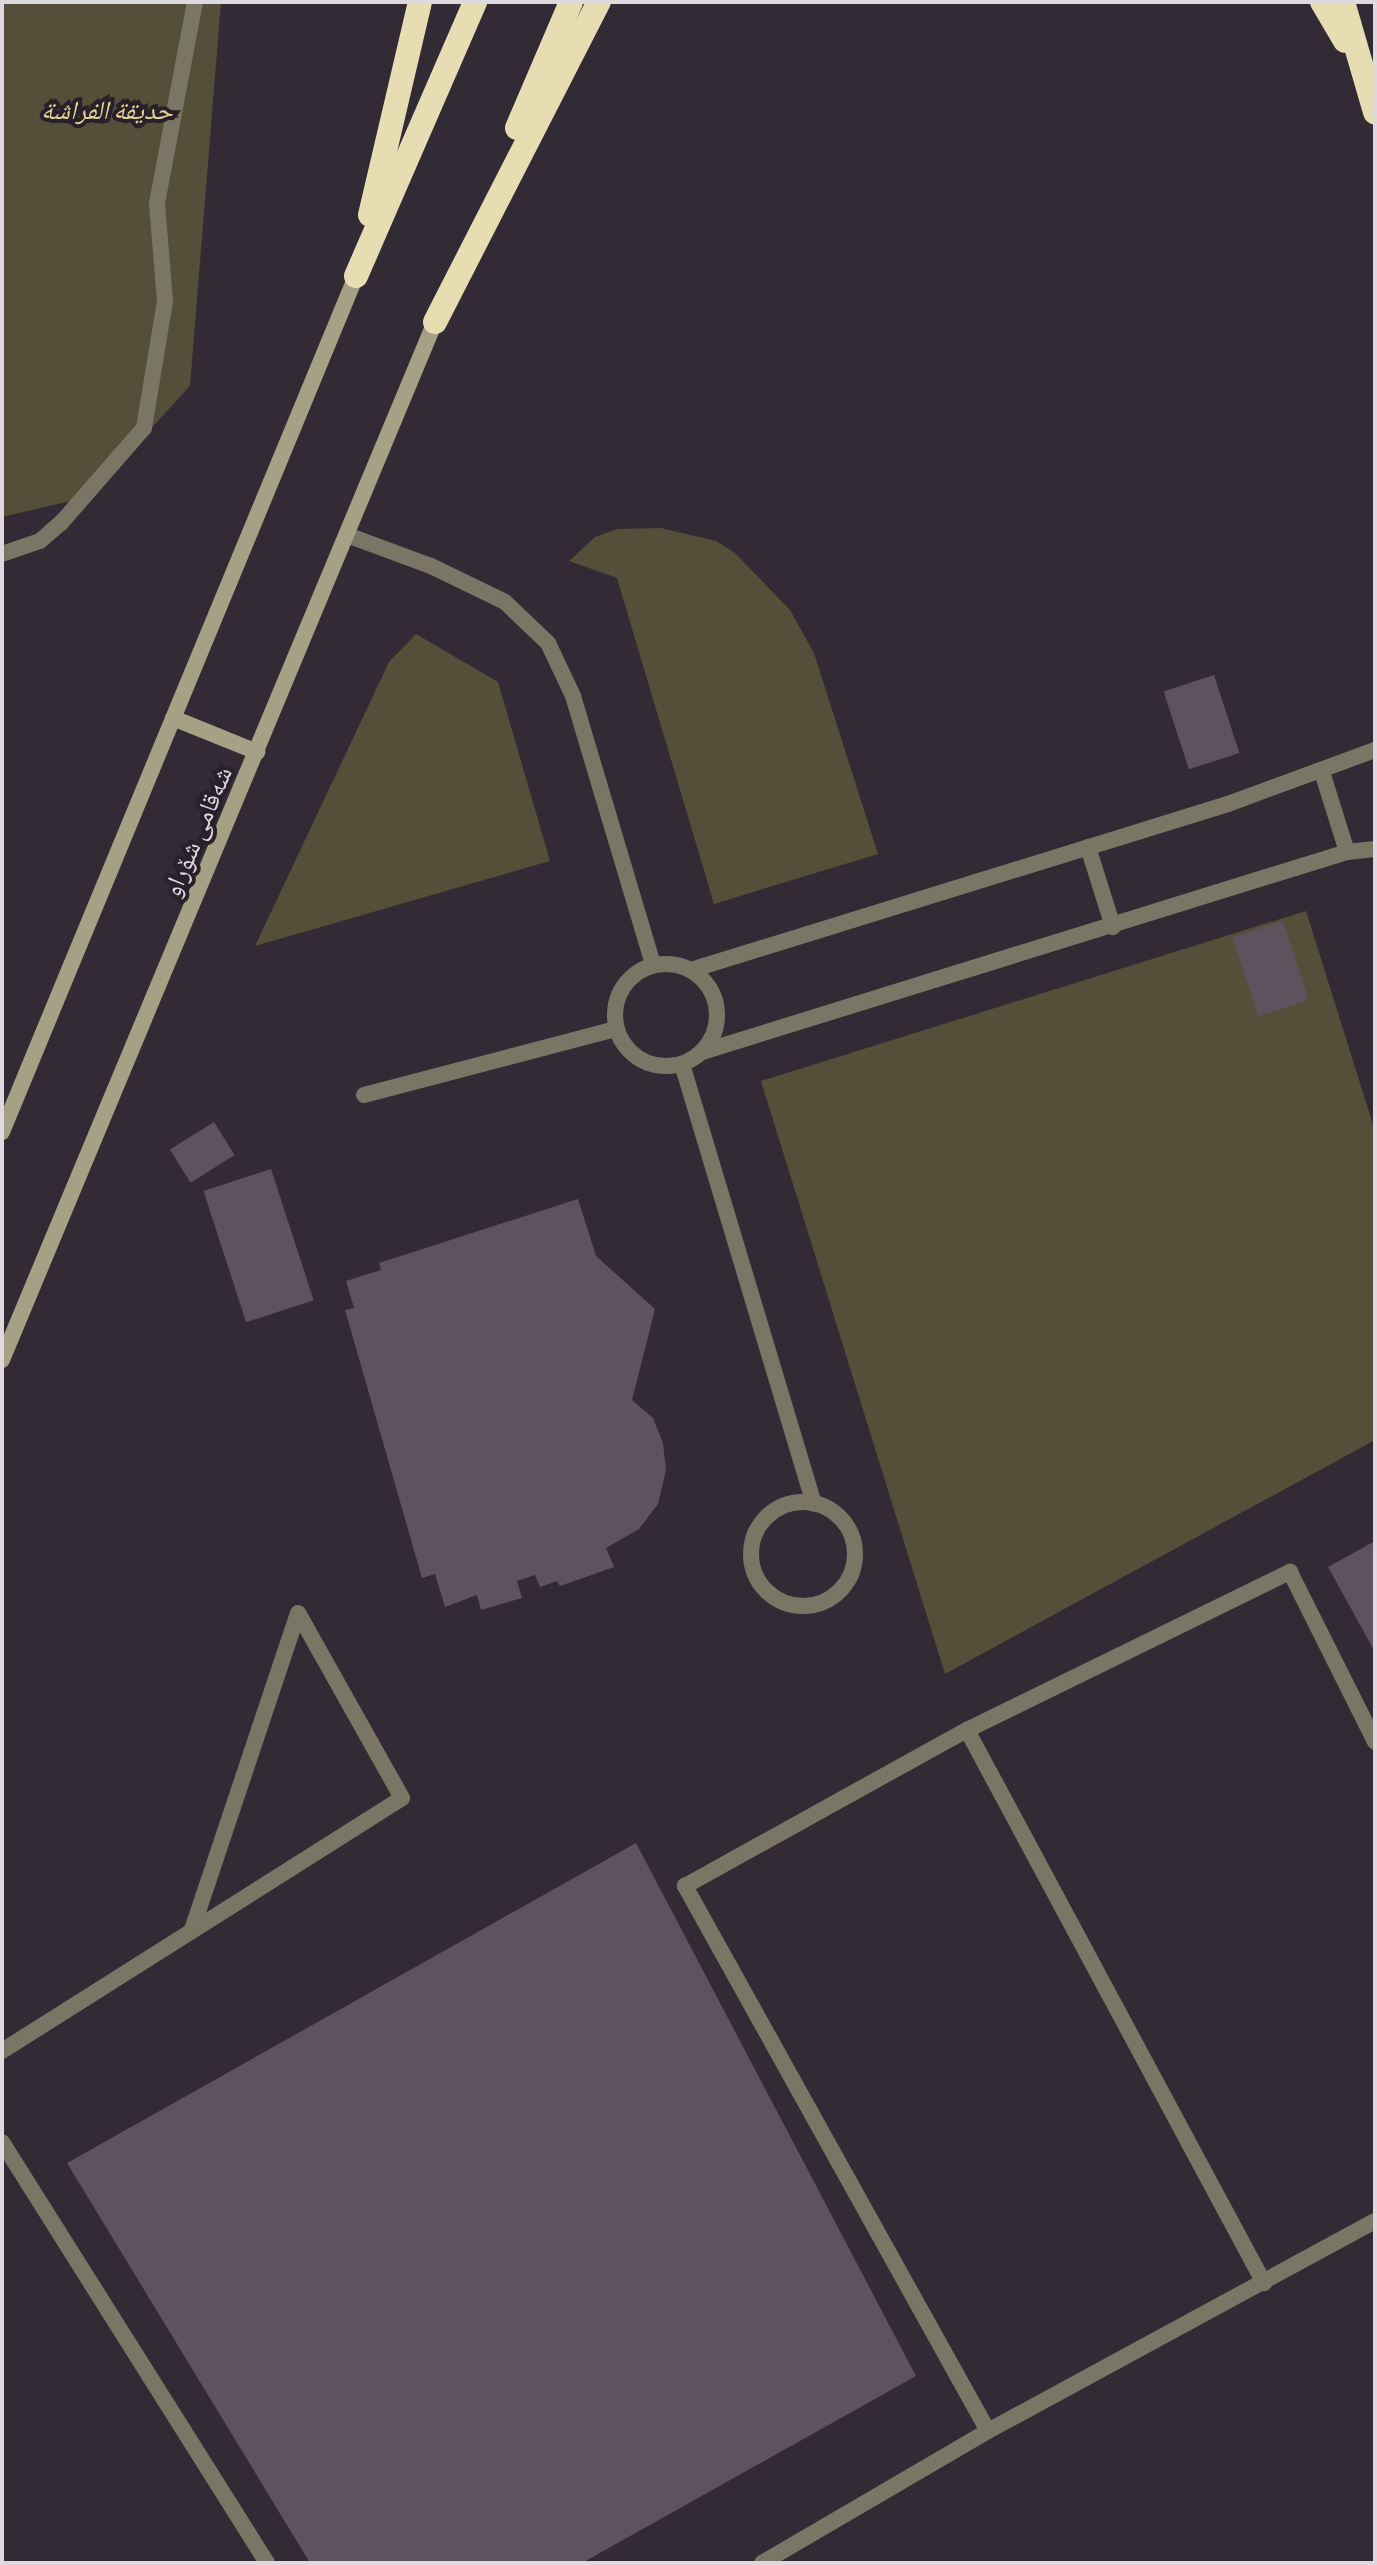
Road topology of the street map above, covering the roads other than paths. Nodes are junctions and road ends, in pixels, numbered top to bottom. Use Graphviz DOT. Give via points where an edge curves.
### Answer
graph roads {
  1 [pos="195,2"];
  2 [pos="420,2"];
  3 [pos="475,2"];
  4 [pos="571,2"];
  5 [pos="599,2"];
  6 [pos="1322,2"];
  7 [pos="1343,2"];
  8 [pos="1365,74"];
  9 [pos="1375,112"];
  10 [pos="356,276"];
  11 [pos="435,322"];
  12 [pos="347,535"];
  13 [pos="2,554"];
  14 [pos="173,718"];
  15 [pos="1375,750"];
  16 [pos="257,752"];
  17 [pos="1322,772"];
  18 [pos="1088,847"];
  19 [pos="1375,849"];
  20 [pos="1347,852"];
  21 [pos="1113,927"];
  22 [pos="653,964"];
  23 [pos="691,970"];
  24 [pos="615,1029"];
  25 [pos="702,1052"];
  26 [pos="682,1064"];
  27 [pos="364,1095"];
  28 [pos="2,1132"];
  29 [pos="2,1360"];
  30 [pos="814,1504"];
  31 [pos="967,1730"];
  32 [pos="1375,1742"];
  33 [pos="192,1929"];
  34 [pos="2,2051"];
  35 [pos="2,2142"];
  36 [pos="1375,2221"];
  37 [pos="1264,2283"];
  38 [pos="988,2431"];
  39 [pos="267,2563"];
  40 [pos="762,2563"];
  1 -- 13 [label="street" via="157,203 165,301 144,428 61,523 40,541"];
  2 -- 10 [label="highway"];
  3 -- 10 [label="highway"];
  4 -- 11 [label="highway"];
  5 -- 11 [label="highway"];
  6 -- 8 [label="highway"];
  7 -- 8 [label="highway"];
  8 -- 9 [label="highway"];
  10 -- 14 [label="street"];
  11 -- 12 [label="street, شەقامی شۆراو"];
  12 -- 16 [label="street, شەقامی شۆراو"];
  12 -- 22 [label="street" via="431,566 505,602 548,643 573,696"];
  14 -- 16 [label="street"];
  14 -- 28 [label="street"];
  15 -- 17 [label="street"];
  16 -- 29 [label="street, شەقامی شۆراو"];
  17 -- 18 [label="street"];
  17 -- 20 [label="street"];
  18 -- 21 [label="street"];
  18 -- 23 [label="street"];
  19 -- 20 [label="street"];
  20 -- 21 [label="street"];
  21 -- 25 [label="street"];
  22 -- 23 [label="street"];
  22 -- 24 [label="street" via="626,982 617,996"];
  23 -- 25 [label="street" via="715,999 718,1018"];
  24 -- 26 [label="street" via="634,1056 649,1064"];
  24 -- 27 [label="street"];
  25 -- 26 [label="street"];
  26 -- 30 [label="street"];
  30 -- 30 [label="street" via="791,1503 775,1510 753,1537 751,1555 762,1587 793,1605 825,1601 839,1591 854,1562 849,1529 839,1515"];
  31 -- 32 [label="street" via="1290,1572"];
  31 -- 37 [label="street"];
  31 -- 38 [label="street" via="685,1886"];
  33 -- 33 [label="street" via="197,1914 298,1613 402,1798"];
  33 -- 34 [label="street"];
  35 -- 39 [label="street"];
  36 -- 37 [label="street"];
  37 -- 38 [label="street"];
  38 -- 40 [label="street"];
}
